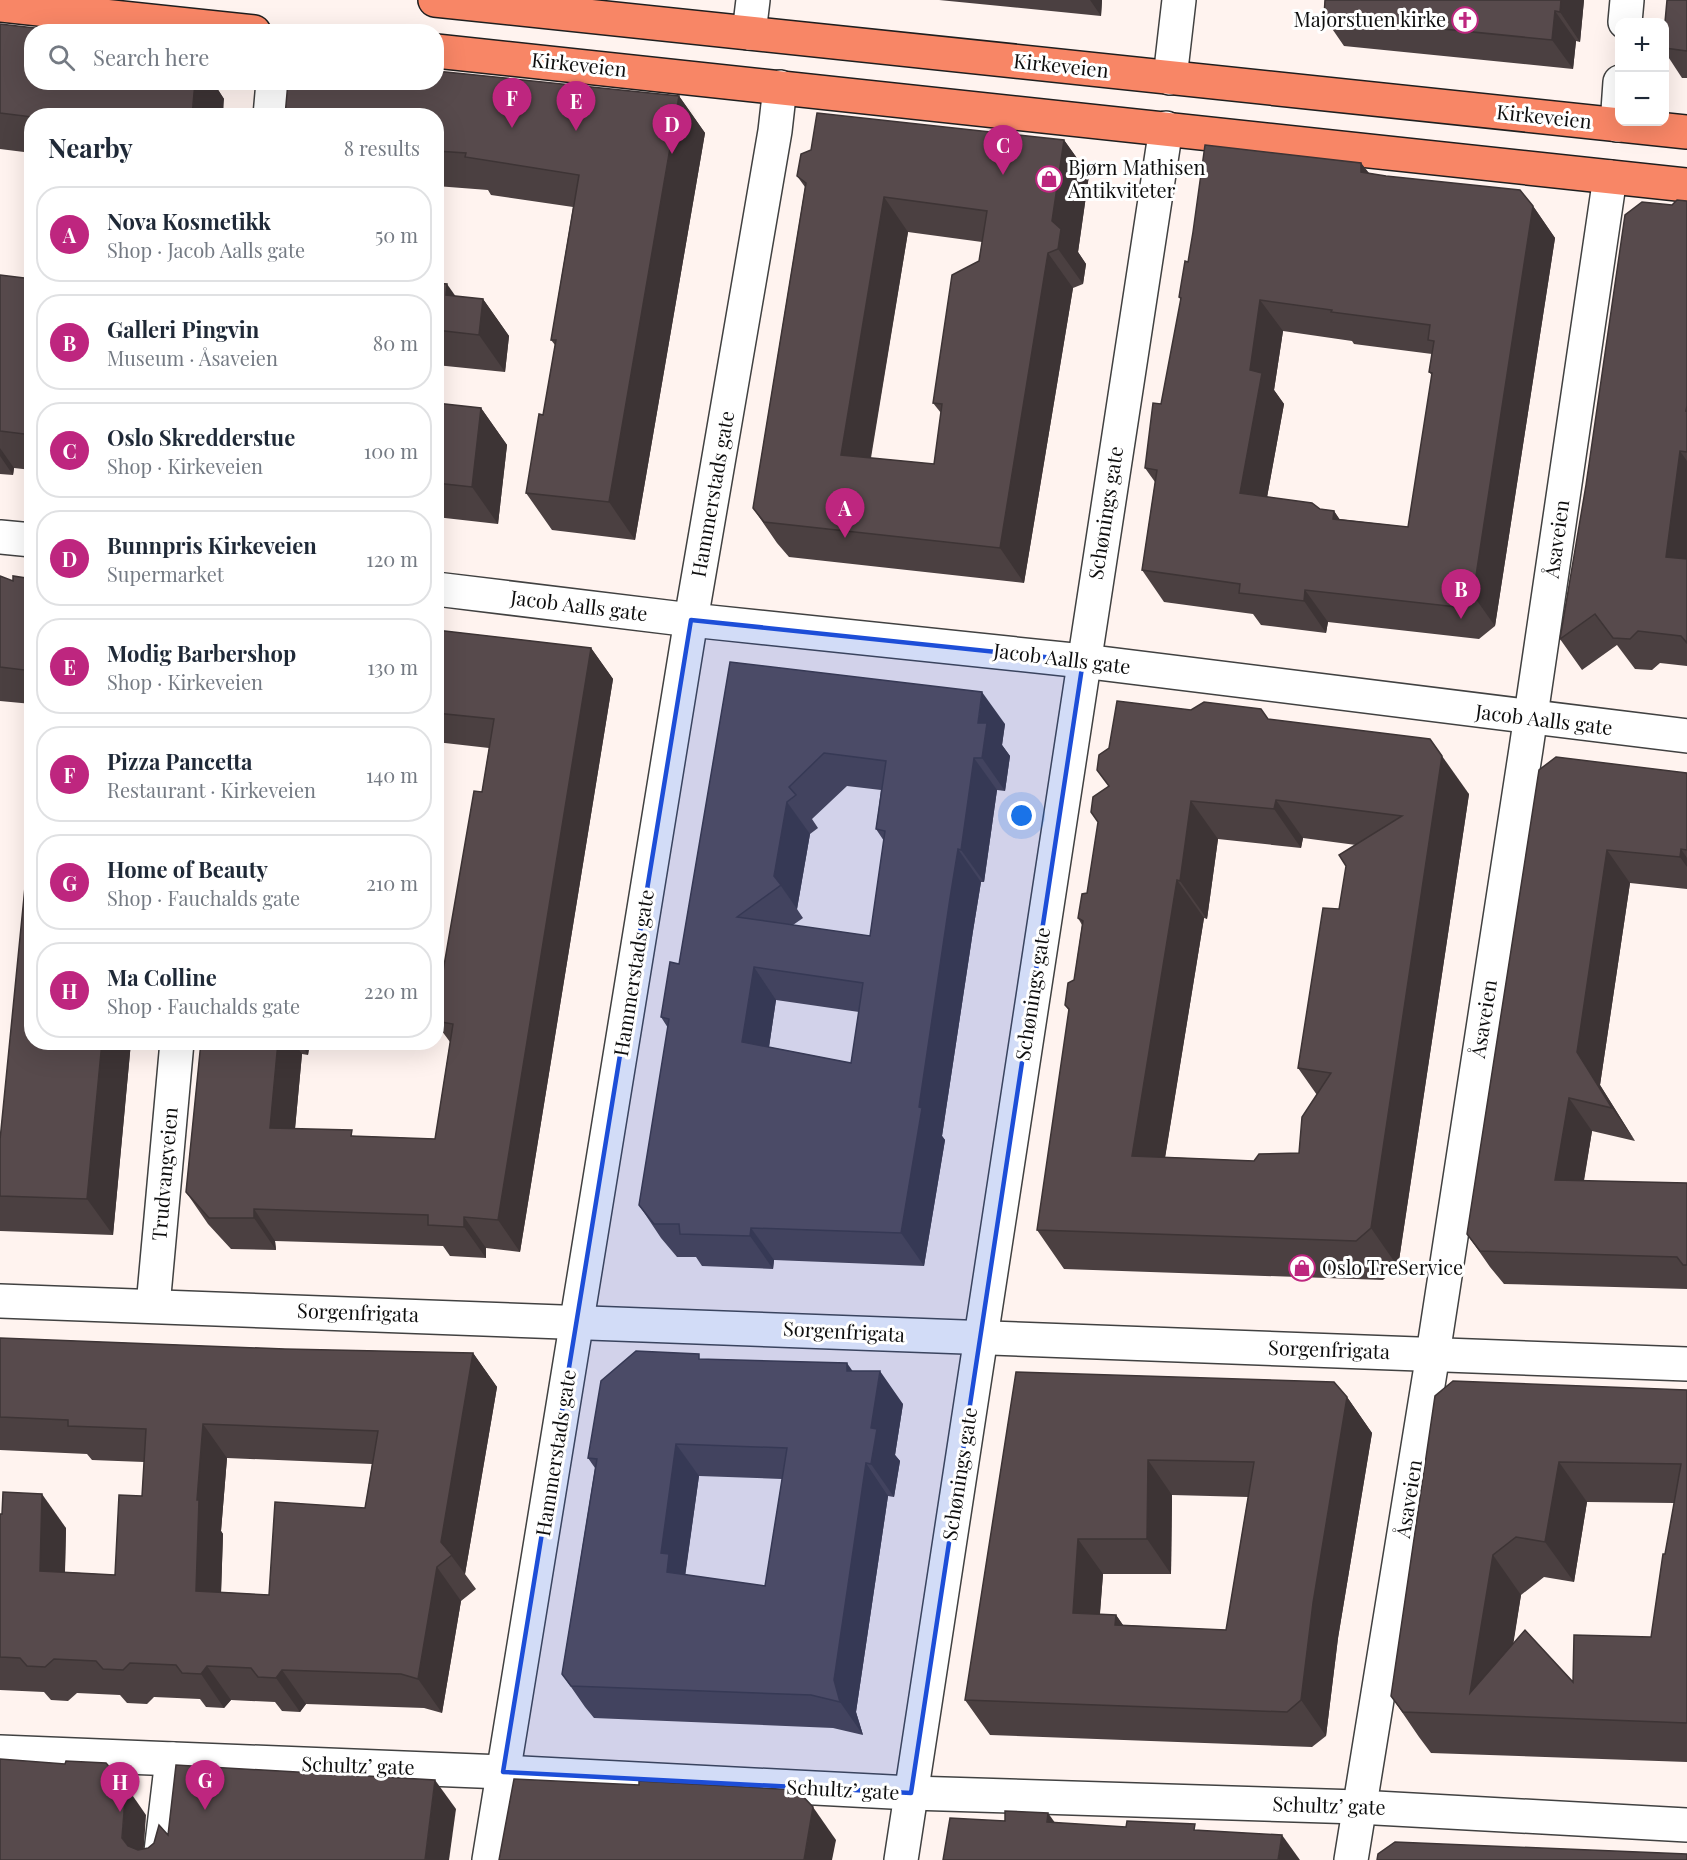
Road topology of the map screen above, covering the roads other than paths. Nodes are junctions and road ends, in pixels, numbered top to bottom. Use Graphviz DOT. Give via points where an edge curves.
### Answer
graph roads {
  1 [pos="435,0"];
  2 [pos="753,0"];
  3 [pos="1179,0"];
  4 [pos="1627,0"];
  5 [pos="0,5"];
  6 [pos="1625,18"];
  7 [pos="179,24"];
  8 [pos="749,33"];
  9 [pos="444,52"];
  10 [pos="1170,78"];
  11 [pos="780,87"];
  12 [pos="272,90"];
  13 [pos="271,108"];
  14 [pos="1615,125"];
  15 [pos="1627,126"];
  16 [pos="1166,128"];
  17 [pos="1687,132"];
  18 [pos="1610,177"];
  19 [pos="1687,185"];
  20 [pos="0,537"];
  21 [pos="24,539"];
  22 [pos="444,590"];
  23 [pos="691,620"];
  24 [pos="1083,661"];
  25 [pos="1531,718"];
  26 [pos="1687,736"];
  27 [pos="176,1050"];
  28 [pos="0,1301"];
  29 [pos="153,1306"];
  30 [pos="578,1320"];
  31 [pos="981,1338"];
  32 [pos="1433,1354"];
  33 [pos="1687,1364"];
  34 [pos="0,1752"];
  35 [pos="172,1759"];
  36 [pos="503,1772"];
  37 [pos="911,1793"];
  38 [pos="1358,1807"];
  39 [pos="1687,1825"];
  40 [pos="160,1860"];
  41 [pos="489,1860"];
  42 [pos="901,1860"];
  43 [pos="1350,1860"];
  1 -- 8 [label="main road, Kirkeveien"];
  2 -- 8 [label="street"];
  3 -- 10 [label="street"];
  4 -- 6 [label="street"];
  5 -- 7 [label="main road"];
  8 -- 10 [label="main road, Kirkeveien"];
  9 -- 11 [label="main road, Kirkeveien"];
  10 -- 14 [label="main road, Kirkeveien"];
  11 -- 16 [label="main road, Kirkeveien"];
  11 -- 23 [label="street, Hammerstads gate"];
  12 -- 13 [label="street"];
  15 -- 17 [label="main road, Kirkeveien"];
  16 -- 18 [label="main road, Kirkeveien"];
  16 -- 24 [label="street, Schønings gate"];
  18 -- 19 [label="main road, Kirkeveien"];
  18 -- 25 [label="street, Åsaveien"];
  20 -- 21 [label="street"];
  22 -- 23 [label="street, Jacob Aalls gate"];
  23 -- 24 [label="street, Jacob Aalls gate"];
  23 -- 30 [label="street, Hammerstads gate"];
  24 -- 25 [label="street, Jacob Aalls gate"];
  24 -- 31 [label="street, Schønings gate"];
  25 -- 26 [label="street, Jacob Aalls gate"];
  25 -- 32 [label="street, Åsaveien"];
  27 -- 29 [label="street, Trudvangveien"];
  28 -- 29 [label="street, Sorgenfrigata"];
  29 -- 30 [label="street, Sorgenfrigata"];
  30 -- 31 [label="street, Sorgenfrigata"];
  30 -- 36 [label="street, Hammerstads gate"];
  31 -- 32 [label="street, Sorgenfrigata"];
  31 -- 37 [label="street, Schønings gate"];
  32 -- 33 [label="street, Sorgenfrigata"];
  32 -- 38 [label="street, Åsaveien"];
  34 -- 35 [label="street, Schultz’ gate"];
  35 -- 36 [label="street, Schultz’ gate"];
  35 -- 40 [label="street"];
  36 -- 37 [label="street, Schultz’ gate"];
  36 -- 41 [label="street, Hammerstads gate"];
  37 -- 38 [label="street, Schultz’ gate"];
  37 -- 42 [label="street, Schønings gate"];
  38 -- 39 [label="street, Schultz’ gate"];
  38 -- 43 [label="street, Åsaveien"];
}
